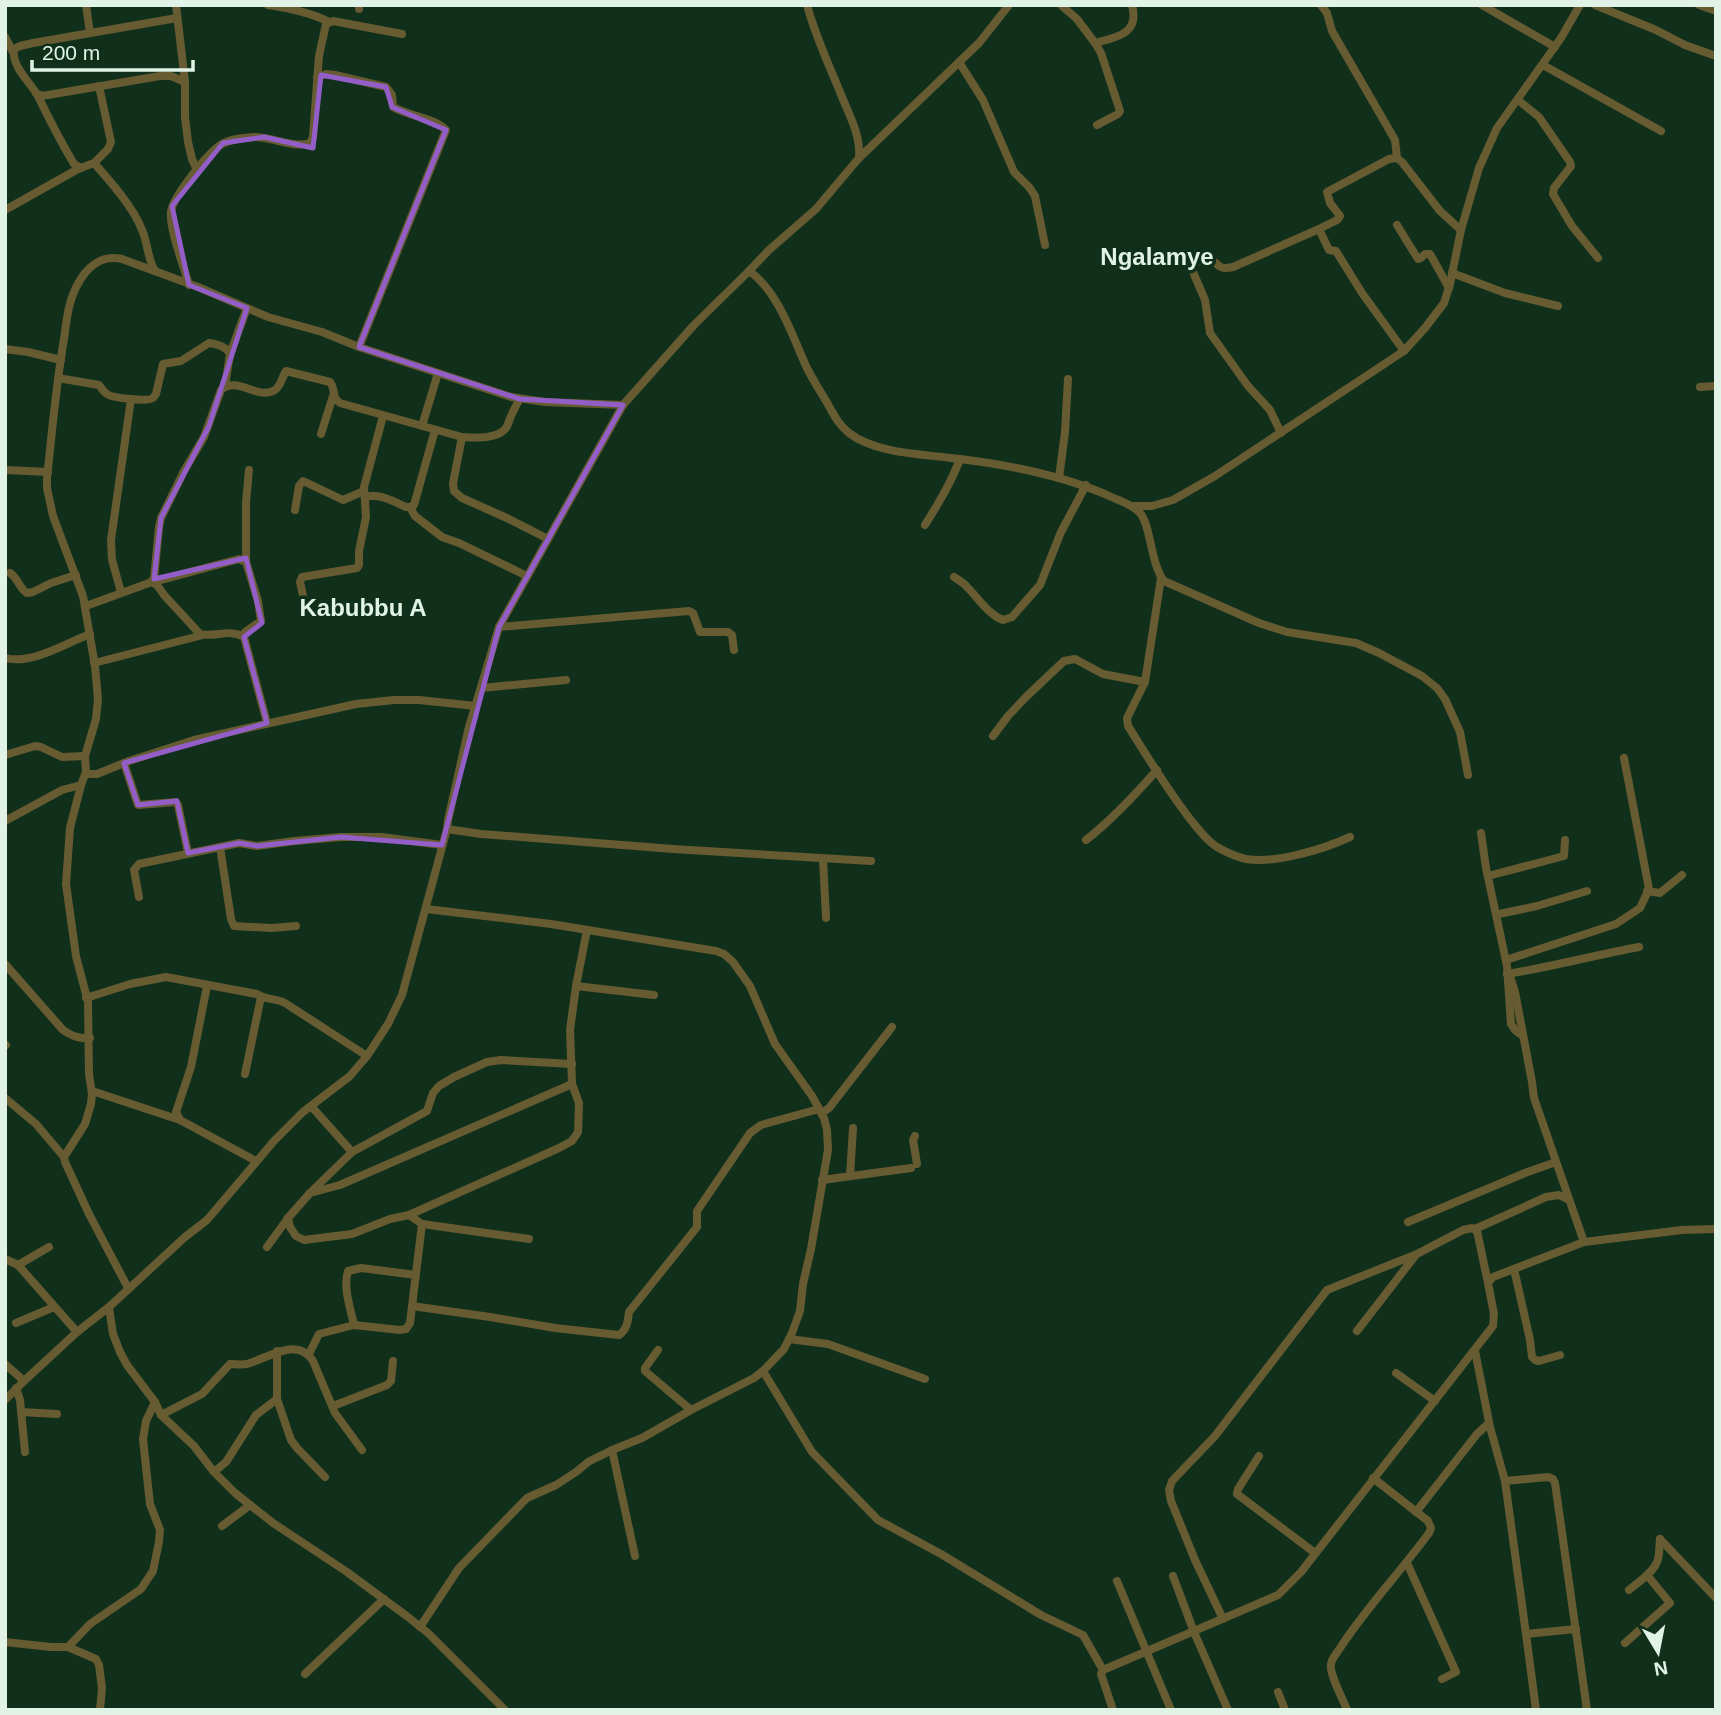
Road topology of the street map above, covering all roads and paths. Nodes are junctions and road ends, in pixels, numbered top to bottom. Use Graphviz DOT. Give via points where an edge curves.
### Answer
graph roads {
  1 [pos="86,5"];
  2 [pos="176,5"];
  3 [pos="268,5"];
  4 [pos="807,5"];
  5 [pos="1009,5"];
  6 [pos="1061,5"];
  7 [pos="1132,5"];
  8 [pos="1321,5"];
  9 [pos="1482,5"];
  10 [pos="1580,5"];
  11 [pos="1595,5"];
  12 [pos="1699,5"];
  13 [pos="1716,11"];
  14 [pos="177,18"];
  15 [pos="329,22"];
  16 [pos="90,33"];
  17 [pos="402,34"];
  18 [pos="5,37"];
  19 [pos="1095,44"];
  20 [pos="1555,47"];
  21 [pos="13,52"];
  22 [pos="1716,56"];
  23 [pos="959,62"];
  24 [pos="1543,65"];
  25 [pos="317,77"];
  26 [pos="185,82"];
  27 [pos="99,86"];
  28 [pos="36,93"];
  29 [pos="1518,100"];
  30 [pos="1097,125"];
  31 [pos="1661,131"];
  32 [pos="1397,158"];
  33 [pos="859,159"];
  34 [pos="94,163"];
  35 [pos="81,168"];
  36 [pos="197,170"];
  37 [pos="5,210"];
  38 [pos="1397,225"];
  39 [pos="1320,229"];
  40 [pos="1461,230"];
  41 [pos="1045,245"];
  42 [pos="1598,258"];
  43 [pos="155,271"];
  44 [pos="749,271"];
  45 [pos="1452,273"];
  46 [pos="189,285"];
  47 [pos="1449,288"];
  48 [pos="1558,306"];
  49 [pos="247,308"];
  50 [pos="359,347"];
  51 [pos="5,349"];
  52 [pos="1404,351"];
  53 [pos="230,354"];
  54 [pos="61,360"];
  55 [pos="438,373"];
  56 [pos="58,378"];
  57 [pos="1068,379"];
  58 [pos="225,386"];
  59 [pos="1716,386"];
  60 [pos="1700,387"];
  61 [pos="333,396"];
  62 [pos="131,399"];
  63 [pos="520,399"];
  64 [pos="624,405"];
  65 [pos="383,416"];
  66 [pos="422,426"];
  67 [pos="435,430"];
  68 [pos="1281,433"];
  69 [pos="321,434"];
  70 [pos="462,438"];
  71 [pos="960,459"];
  72 [pos="249,470"];
  73 [pos="48,472"];
  74 [pos="6,473"];
  75 [pos="1059,478"];
  76 [pos="1086,485"];
  77 [pos="365,494"];
  78 [pos="1130,506"];
  79 [pos="1152,506"];
  80 [pos="410,508"];
  81 [pos="295,510"];
  82 [pos="1144,519"];
  83 [pos="925,525"];
  84 [pos="548,539"];
  85 [pos="246,562"];
  86 [pos="10,573"];
  87 [pos="76,575"];
  88 [pos="527,576"];
  89 [pos="954,577"];
  90 [pos="1161,578"];
  91 [pos="155,581"];
  92 [pos="121,592"];
  93 [pos="304,600"];
  94 [pos="86,606"];
  95 [pos="499,627"];
  96 [pos="242,633"];
  97 [pos="90,634"];
  98 [pos="203,635"];
  99 [pos="734,650"];
  100 [pos="5,658"];
  101 [pos="94,663"];
  102 [pos="566,680"];
  103 [pos="1145,682"];
  104 [pos="481,688"];
  105 [pos="476,706"];
  106 [pos="267,723"];
  107 [pos="993,736"];
  108 [pos="6,754"];
  109 [pos="85,756"];
  110 [pos="1624,758"];
  111 [pos="124,763"];
  112 [pos="1157,770"];
  113 [pos="86,772"];
  114 [pos="1468,775"];
  115 [pos="81,785"];
  116 [pos="5,821"];
  117 [pos="447,829"];
  118 [pos="1481,833"];
  119 [pos="1350,836"];
  120 [pos="1086,840"];
  121 [pos="1565,840"];
  122 [pos="442,845"];
  123 [pos="220,847"];
  124 [pos="188,853"];
  125 [pos="823,859"];
  126 [pos="871,861"];
  127 [pos="1682,875"];
  128 [pos="1488,876"];
  129 [pos="1587,891"];
  130 [pos="1647,891"];
  131 [pos="139,897"];
  132 [pos="426,909"];
  133 [pos="1499,914"];
  134 [pos="827,918"];
  135 [pos="296,926"];
  136 [pos="587,930"];
  137 [pos="1639,947"];
  138 [pos="1506,960"];
  139 [pos="5,964"];
  140 [pos="1507,974"];
  141 [pos="208,986"];
  142 [pos="576,986"];
  143 [pos="654,995"];
  144 [pos="261,997"];
  145 [pos="86,998"];
  146 [pos="892,1027"];
  147 [pos="90,1038"];
  148 [pos="367,1056"];
  149 [pos="572,1064"];
  150 [pos="245,1074"];
  151 [pos="572,1084"];
  152 [pos="92,1091"];
  153 [pos="5,1098"];
  154 [pos="311,1106"];
  155 [pos="820,1111"];
  156 [pos="176,1116"];
  157 [pos="853,1128"];
  158 [pos="915,1136"];
  159 [pos="352,1152"];
  160 [pos="64,1157"];
  161 [pos="256,1161"];
  162 [pos="1556,1162"];
  163 [pos="850,1176"];
  164 [pos="822,1180"];
  165 [pos="310,1193"];
  166 [pos="1570,1201"];
  167 [pos="410,1215"];
  168 [pos="288,1217"];
  169 [pos="1408,1222"];
  170 [pos="422,1224"];
  171 [pos="1716,1228"];
  172 [pos="1475,1229"];
  173 [pos="529,1239"];
  174 [pos="1584,1242"];
  175 [pos="49,1247"];
  176 [pos="267,1247"];
  177 [pos="1417,1254"];
  178 [pos="5,1259"];
  179 [pos="18,1265"];
  180 [pos="1514,1269"];
  181 [pos="416,1275"];
  182 [pos="1488,1283"];
  183 [pos="128,1288"];
  184 [pos="412,1306"];
  185 [pos="54,1307"];
  186 [pos="109,1307"];
  187 [pos="16,1323"];
  188 [pos="354,1325"];
  189 [pos="1357,1331"];
  190 [pos="77,1332"];
  191 [pos="789,1339"];
  192 [pos="658,1350"];
  193 [pos="1475,1351"];
  194 [pos="277,1352"];
  195 [pos="309,1354"];
  196 [pos="1560,1355"];
  197 [pos="393,1361"];
  198 [pos="5,1364"];
  199 [pos="763,1371"];
  200 [pos="1396,1373"];
  201 [pos="925,1379"];
  202 [pos="24,1381"];
  203 [pos="16,1388"];
  204 [pos="277,1399"];
  205 [pos="5,1400"];
  206 [pos="1435,1401"];
  207 [pos="155,1402"];
  208 [pos="333,1406"];
  209 [pos="691,1410"];
  210 [pos="21,1412"];
  211 [pos="57,1413"];
  212 [pos="161,1415"];
  213 [pos="1489,1423"];
  214 [pos="362,1450"];
  215 [pos="612,1450"];
  216 [pos="25,1452"];
  217 [pos="1259,1456"];
  218 [pos="214,1472"];
  219 [pos="325,1477"];
  220 [pos="1373,1478"];
  221 [pos="1505,1481"];
  222 [pos="250,1504"];
  223 [pos="1416,1512"];
  224 [pos="222,1525"];
  225 [pos="1315,1553"];
  226 [pos="635,1556"];
  227 [pos="1407,1563"];
  228 [pos="1647,1575"];
  229 [pos="1173,1576"];
  230 [pos="1117,1581"];
  231 [pos="1629,1590"];
  232 [pos="1716,1598"];
  233 [pos="384,1599"];
  234 [pos="1223,1619"];
  235 [pos="421,1627"];
  236 [pos="1576,1629"];
  237 [pos="1194,1632"];
  238 [pos="1526,1634"];
  239 [pos="5,1642"];
  240 [pos="1625,1643"];
  241 [pos="68,1647"];
  242 [pos="1147,1652"];
  243 [pos="1103,1670"];
  244 [pos="305,1674"];
  245 [pos="1442,1679"];
  246 [pos="1278,1692"];
  247 [pos="100,1710"];
  248 [pos="505,1710"];
  249 [pos="1113,1710"];
  250 [pos="1171,1710"];
  251 [pos="1228,1710"];
  252 [pos="1285,1710"];
  253 [pos="1347,1710"];
  254 [pos="1536,1710"];
  255 [pos="1587,1710"];
  1 -- 16 [label="street"];
  2 -- 14 [label="street"];
  3 -- 15 [label="street"];
  4 -- 33 [label="street" via="854,126"];
  5 -- 23 [label="street"];
  6 -- 19 [label="street"];
  7 -- 19 [label="street" via="1135,15 1128,31"];
  8 -- 32 [label="street" via="1395,140"];
  9 -- 20 [label="street"];
  10 -- 20 [label="street"];
  11 -- 22 [label="street"];
  12 -- 13 [label="street"];
  14 -- 16 [label="street"];
  14 -- 26 [label="street"];
  15 -- 17 [label="street"];
  15 -- 25 [label="street"];
  16 -- 21 [label="street" via="20,46"];
  18 -- 21 [label="street"];
  19 -- 30 [label="street" via="1120,111"];
  20 -- 24 [label="street"];
  21 -- 28 [label="street"];
  23 -- 33 [label="street"];
  23 -- 41 [label="street" via="983,100 1014,172 1035,196"];
  24 -- 29 [label="street"];
  24 -- 31 [label="street"];
  25 -- 36 [label="street" via="310,143 237,139 215,149"];
  25 -- 50 [label="street" via="335,75 386,87 393,107 445,128"];
  26 -- 27 [label="street" via="160,76"];
  26 -- 36 [label="street" via="188,142"];
  27 -- 28 [label="street" via="42,96"];
  27 -- 34 [label="street" via="111,142"];
  28 -- 35 [label="street" via="74,164"];
  29 -- 40 [label="street" via="1497,128 1479,168"];
  29 -- 42 [label="street" via="1539,117 1570,162 1553,194"];
  32 -- 39 [label="street" via="1326,192 1340,216"];
  32 -- 40 [label="street"];
  33 -- 44 [label="street" via="816,209"];
  34 -- 35 [label="street"];
  34 -- 43 [label="street" via="142,229"];
  35 -- 37 [label="street"];
  36 -- 46 [label="street" via="171,211"];
  38 -- 47 [label="street" via="1418,259 1430,254"];
  39 -- 52 [label="street" via="1329,250 1336,251"];
  39 -- 68 [label="street" via="1233,267 1219,267 1210,258 1190,265 1205,300 1210,333 1270,411"];
  40 -- 45 [label="street"];
  43 -- 46 [label="street"];
  43 -- 54 [label="street" via="115,257 93,264 72,296"];
  44 -- 64 [label="street" via="676,343"];
  44 -- 71 [label="street" via="768,290 818,389 848,432 875,446"];
  45 -- 47 [label="street"];
  45 -- 48 [label="street"];
  46 -- 49 [label="street"];
  47 -- 52 [label="street" via="1436,315"];
  49 -- 50 [label="street"];
  49 -- 53 [label="street"];
  50 -- 55 [label="street"];
  51 -- 54 [label="street"];
  52 -- 68 [label="street"];
  53 -- 58 [label="street"];
  53 -- 62 [label="street" via="220,345 200,347 181,360 163,364 152,399"];
  54 -- 56 [label="street"];
  55 -- 63 [label="street"];
  55 -- 66 [label="street"];
  56 -- 62 [label="street" via="99,385 107,394"];
  56 -- 73 [label="street"];
  57 -- 75 [label="street"];
  58 -- 61 [label="street" via="268,393 279,387 283,373 289,371 330,382"];
  58 -- 91 [label="street" via="161,518"];
  59 -- 60 [label="street"];
  61 -- 65 [label="street" via="340,403"];
  61 -- 69 [label="street"];
  62 -- 92 [label="street" via="111,540"];
  63 -- 64 [label="street"];
  63 -- 70 [label="street" via="503,432"];
  64 -- 84 [label="street"];
  65 -- 66 [label="street"];
  65 -- 77 [label="street"];
  66 -- 67 [label="street"];
  67 -- 70 [label="street"];
  67 -- 80 [label="street"];
  68 -- 79 [label="street" via="1173,500"];
  70 -- 84 [label="street" via="454,491"];
  71 -- 75 [label="street"];
  71 -- 83 [label="street"];
  72 -- 85 [label="street"];
  73 -- 74 [label="street"];
  73 -- 87 [label="street" via="50,506"];
  75 -- 76 [label="street"];
  76 -- 78 [label="street"];
  76 -- 89 [label="street" via="1040,586 1012,617 996,617"];
  77 -- 80 [label="street"];
  77 -- 81 [label="street" via="343,500 303,481"];
  77 -- 93 [label="street" via="359,567 302,577"];
  78 -- 79 [label="street"];
  78 -- 82 [label="street"];
  79 -- 82 [label="street"];
  80 -- 88 [label="street" via="437,534"];
  82 -- 90 [label="street"];
  84 -- 88 [label="street"];
  85 -- 91 [label="street" via="239,559"];
  85 -- 96 [label="street" via="261,616 259,624"];
  86 -- 87 [label="street" via="27,593"];
  87 -- 94 [label="street"];
  88 -- 95 [label="street"];
  90 -- 103 [label="street"];
  90 -- 114 [label="street" via="1259,623 1356,643 1422,676 1446,699 1460,732"];
  91 -- 92 [label="street"];
  91 -- 98 [label="street"];
  92 -- 94 [label="street"];
  94 -- 97 [label="street"];
  95 -- 99 [label="street" via="689,611 700,632 732,635"];
  95 -- 104 [label="street"];
  96 -- 98 [label="street"];
  96 -- 106 [label="street"];
  97 -- 100 [label="street" via="45,653"];
  97 -- 101 [label="street"];
  98 -- 101 [label="street"];
  101 -- 109 [label="street" via="98,708"];
  102 -- 104 [label="street"];
  103 -- 107 [label="street" via="1102,674 1075,659 1064,661"];
  103 -- 112 [label="street" via="1127,718 1128,726"];
  104 -- 105 [label="street"];
  105 -- 106 [label="street" via="419,700 356,704"];
  105 -- 117 [label="street"];
  106 -- 111 [label="street"];
  108 -- 109 [label="street" via="35,746 62,757"];
  109 -- 113 [label="street"];
  110 -- 130 [label="street"];
  111 -- 113 [label="street" via="93,775"];
  111 -- 124 [label="street" via="138,805 176,802"];
  112 -- 119 [label="street" via="1206,838 1245,859 1321,849"];
  112 -- 120 [label="street"];
  113 -- 115 [label="street"];
  115 -- 116 [label="street" via="62,790"];
  115 -- 145 [label="street" via="70,828 66,884"];
  117 -- 122 [label="street"];
  117 -- 125 [label="street"];
  118 -- 128 [label="street"];
  121 -- 128 [label="street" via="1564,856"];
  122 -- 123 [label="street" via="341,837"];
  122 -- 132 [label="street"];
  123 -- 124 [label="street"];
  123 -- 135 [label="street" via="234,926"];
  124 -- 131 [label="street" via="139,864 134,870"];
  125 -- 126 [label="street"];
  125 -- 134 [label="street"];
  127 -- 130 [label="street" via="1660,893"];
  128 -- 138 [label="street"];
  129 -- 133 [label="street"];
  130 -- 138 [label="street" via="1640,908 1616,924"];
  132 -- 136 [label="street"];
  132 -- 148 [label="street" via="402,995"];
  136 -- 142 [label="street"];
  136 -- 155 [label="street" via="724,954 750,986 775,1044"];
  137 -- 140 [label="street"];
  138 -- 140 [label="street"];
  139 -- 147 [label="street" via="63,1030"];
  140 -- 162 [label="street" via="1516,992 1534,1098"];
  141 -- 144 [label="street"];
  141 -- 145 [label="street" via="162,978"];
  141 -- 156 [label="street"];
  142 -- 143 [label="street"];
  142 -- 149 [label="street" via="570,1030"];
  144 -- 148 [label="street" via="285,1003"];
  144 -- 150 [label="street"];
  145 -- 147 [label="street"];
  146 -- 155 [label="street" via="829,1108"];
  147 -- 152 [label="street"];
  148 -- 154 [label="street" via="350,1076"];
  149 -- 151 [label="street"];
  149 -- 159 [label="street" via="487,1062 439,1086 427,1111"];
  151 -- 165 [label="street" via="340,1185"];
  151 -- 167 [label="street" via="579,1104 578,1132 572,1141"];
  152 -- 156 [label="street"];
  152 -- 160 [label="street" via="85,1124"];
  153 -- 160 [label="street" via="36,1124"];
  154 -- 159 [label="street"];
  154 -- 161 [label="street"];
  155 -- 164 [label="street" via="828,1140"];
  155 -- 184 [label="street" via="761,1125 750,1133 697,1211 696,1227 629,1312 619,1335"];
  156 -- 161 [label="street"];
  157 -- 163 [label="street"];
  158 -- 163 [label="street" via="914,1166"];
  159 -- 165 [label="street"];
  160 -- 183 [label="street"];
  161 -- 183 [label="street" via="207,1220"];
  162 -- 166 [label="street"];
  162 -- 169 [label="street"];
  163 -- 164 [label="street"];
  164 -- 191 [label="street" via="800,1311"];
  165 -- 168 [label="street"];
  166 -- 172 [label="street" via="1559,1195 1546,1197"];
  166 -- 174 [label="street"];
  167 -- 168 [label="street" via="352,1234 304,1240 296,1236"];
  167 -- 170 [label="street"];
  168 -- 176 [label="street"];
  170 -- 173 [label="street"];
  170 -- 181 [label="street"];
  171 -- 174 [label="street"];
  172 -- 177 [label="street" via="1463,1230"];
  172 -- 182 [label="street"];
  174 -- 180 [label="street"];
  175 -- 179 [label="street"];
  177 -- 189 [label="street"];
  177 -- 234 [label="street" via="1327,1290 1215,1436 1172,1481 1171,1501"];
  178 -- 179 [label="street"];
  179 -- 185 [label="street"];
  180 -- 182 [label="street"];
  180 -- 196 [label="street" via="1532,1357 1539,1361"];
  181 -- 184 [label="street"];
  181 -- 188 [label="street" via="348,1270 346,1293"];
  182 -- 193 [label="street" via="1494,1322"];
  183 -- 186 [label="street"];
  184 -- 188 [label="street" via="406,1329"];
  185 -- 187 [label="street"];
  185 -- 190 [label="street"];
  186 -- 190 [label="street"];
  186 -- 207 [label="street" via="120,1352"];
  188 -- 195 [label="street" via="319,1334"];
  190 -- 202 [label="street"];
  191 -- 199 [label="street"];
  191 -- 201 [label="street" via="828,1344"];
  192 -- 209 [label="street" via="645,1371"];
  193 -- 206 [label="street"];
  193 -- 213 [label="street"];
  194 -- 195 [label="street" via="297,1349"];
  194 -- 204 [label="street"];
  194 -- 212 [label="street" via="243,1365 230,1364 202,1394"];
  195 -- 208 [label="street"];
  197 -- 208 [label="street" via="387,1385"];
  198 -- 202 [label="street"];
  199 -- 209 [label="street"];
  199 -- 243 [label="street" via="812,1452 878,1520 1083,1636"];
  200 -- 206 [label="street"];
  202 -- 203 [label="street"];
  203 -- 205 [label="street"];
  203 -- 210 [label="street"];
  204 -- 218 [label="street" via="256,1415 226,1462"];
  204 -- 219 [label="street" via="291,1440"];
  206 -- 220 [label="street"];
  207 -- 212 [label="street"];
  207 -- 241 [label="street" via="143,1439 150,1504 160,1530 153,1571 141,1589 90,1625"];
  208 -- 214 [label="street"];
  209 -- 215 [label="street"];
  210 -- 211 [label="street"];
  210 -- 216 [label="street"];
  212 -- 218 [label="street"];
  213 -- 221 [label="street"];
  213 -- 223 [label="street"];
  215 -- 226 [label="street"];
  215 -- 235 [label="street" via="527,1498 459,1568"];
  217 -- 225 [label="street" via="1237,1494"];
  218 -- 222 [label="street"];
  220 -- 223 [label="street"];
  220 -- 225 [label="street"];
  221 -- 236 [label="street" via="1548,1477 1555,1483"];
  221 -- 238 [label="street"];
  222 -- 224 [label="street"];
  222 -- 233 [label="street"];
  223 -- 227 [label="street" via="1431,1528"];
  225 -- 234 [label="street" via="1278,1595"];
  227 -- 245 [label="street" via="1456,1672"];
  227 -- 253 [label="street" via="1330,1665"];
  228 -- 231 [label="street"];
  228 -- 232 [label="street" via="1658,1561 1660,1539"];
  228 -- 240 [label="street" via="1670,1603"];
  229 -- 237 [label="street"];
  230 -- 242 [label="street"];
  233 -- 235 [label="street"];
  233 -- 244 [label="street"];
  234 -- 237 [label="street"];
  235 -- 248 [label="street"];
  236 -- 238 [label="street"];
  236 -- 255 [label="street"];
  237 -- 242 [label="street"];
  237 -- 251 [label="street"];
  238 -- 254 [label="street"];
  239 -- 241 [label="street"];
  241 -- 247 [label="street" via="96,1659 102,1688"];
  242 -- 243 [label="street"];
  242 -- 250 [label="street"];
  243 -- 249 [label="street"];
  246 -- 252 [label="street"];
}
